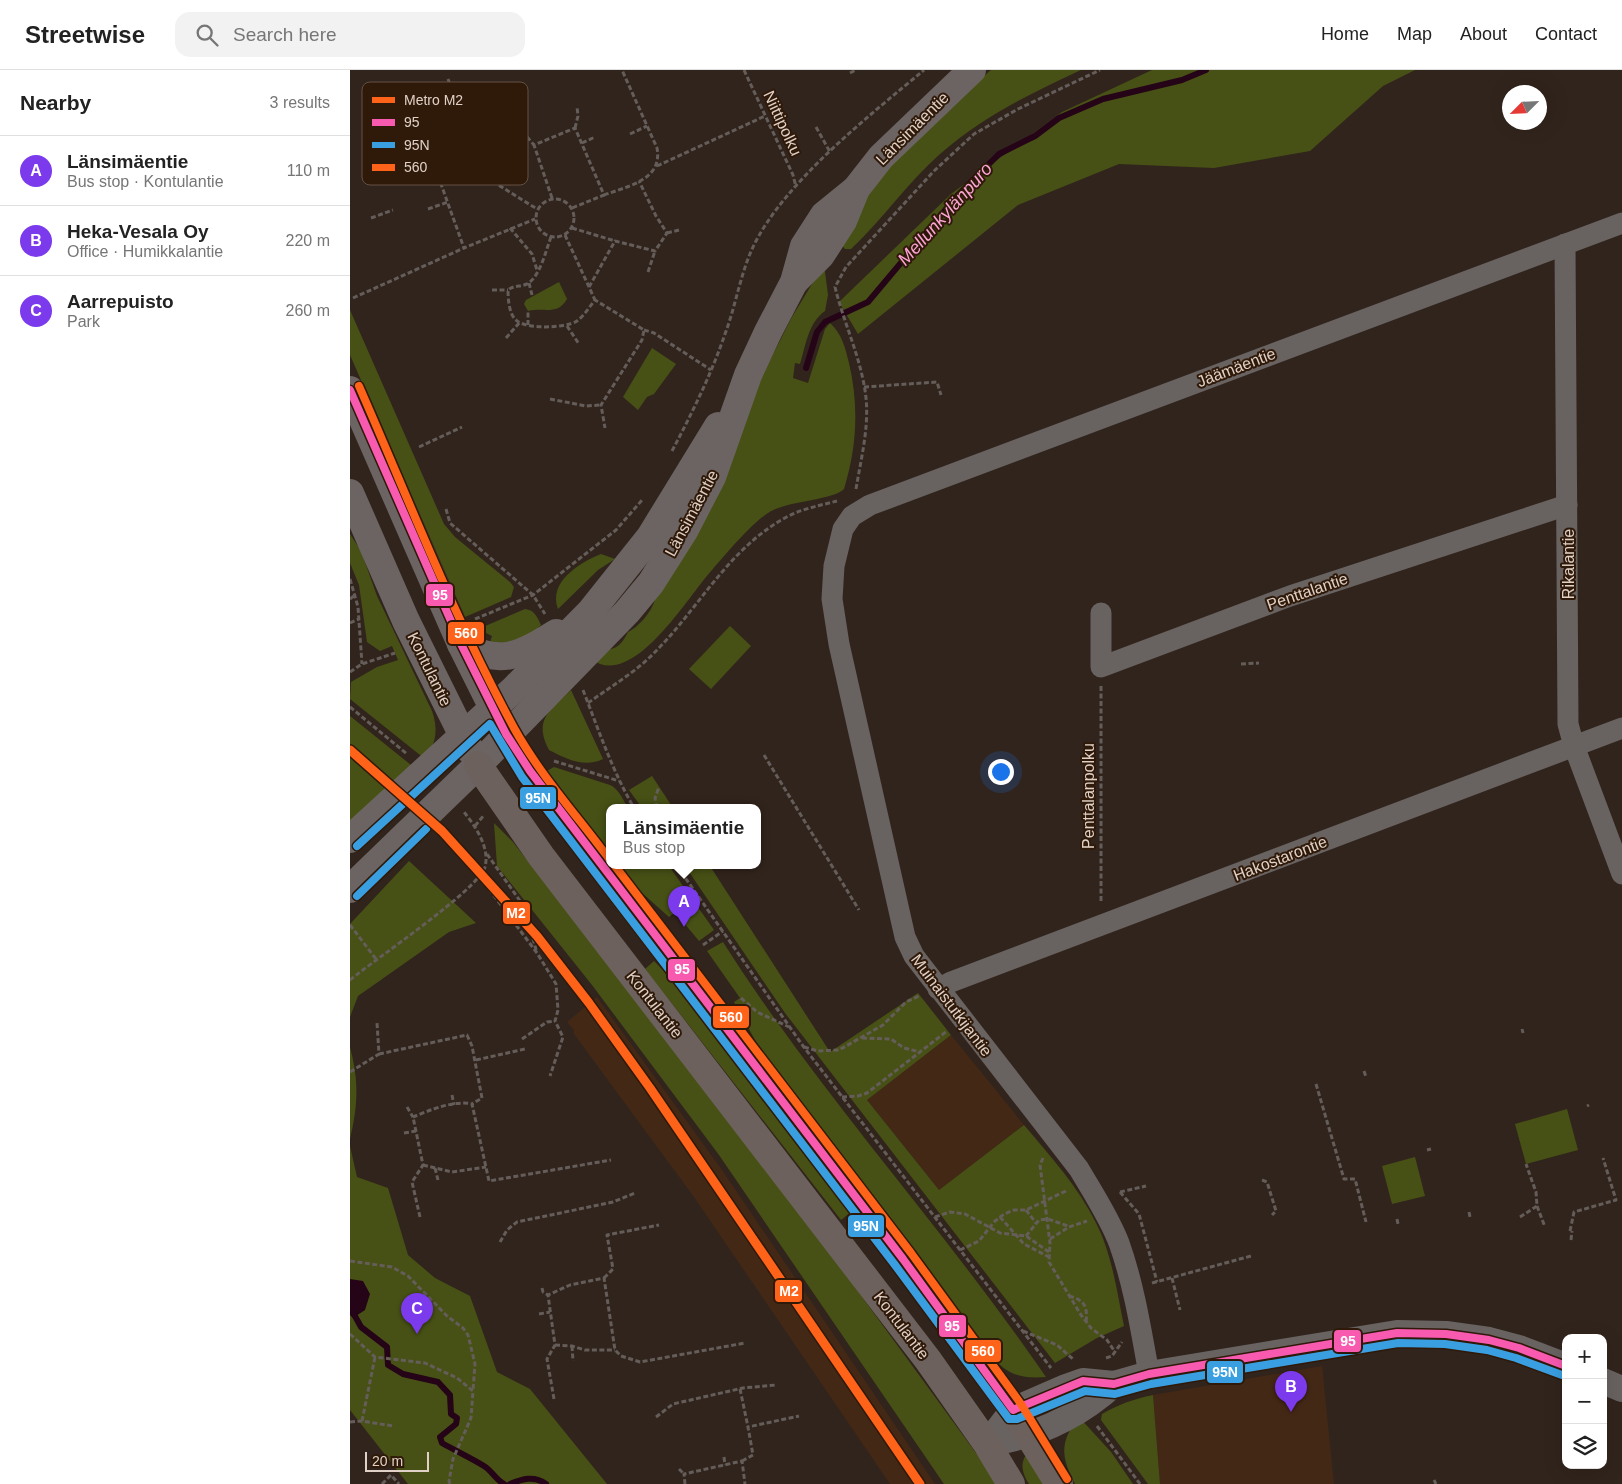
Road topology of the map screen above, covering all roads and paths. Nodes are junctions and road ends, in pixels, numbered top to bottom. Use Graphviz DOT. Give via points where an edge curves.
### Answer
graph roads {
  1 [pos="622,70"];
  2 [pos="744,70"];
  3 [pos="856,70"];
  4 [pos="924,70"];
  5 [pos="972,70"];
  6 [pos="1100,70"];
  7 [pos="850,73"];
  8 [pos="448,79"];
  9 [pos="449,82"];
  10 [pos="577,108"];
  11 [pos="765,116"];
  12 [pos="647,126"];
  13 [pos="816,127"];
  14 [pos="575,128"];
  15 [pos="630,134"];
  16 [pos="595,137"];
  17 [pos="528,138"];
  18 [pos="582,143"];
  19 [pos="534,145"];
  20 [pos="830,152"];
  21 [pos="657,167"];
  22 [pos="639,181"];
  23 [pos="442,185"];
  24 [pos="498,185"];
  25 [pos="796,188"];
  26 [pos="604,195"];
  27 [pos="552,198"];
  28 [pos="448,202"];
  29 [pos="572,208"];
  30 [pos="537,209"];
  31 [pos="393,210"];
  32 [pos="428,210"];
  33 [pos="371,218"];
  34 [pos="535,219"];
  35 [pos="1622,223"];
  36 [pos="510,228"];
  37 [pos="572,228"];
  38 [pos="679,230"];
  39 [pos="668,233"];
  40 [pos="565,235"];
  41 [pos="551,237"];
  42 [pos="614,241"];
  43 [pos="1566,244"];
  44 [pos="464,248"];
  45 [pos="655,251"];
  46 [pos="537,271"];
  47 [pos="648,272"];
  48 [pos="529,283"];
  49 [pos="589,287"];
  50 [pos="492,290"];
  51 [pos="508,290"];
  52 [pos="532,295"];
  53 [pos="352,298"];
  54 [pos="595,300"];
  55 [pos="528,311"];
  56 [pos="520,322"];
  57 [pos="528,325"];
  58 [pos="566,326"];
  59 [pos="644,330"];
  60 [pos="506,338"];
  61 [pos="579,344"];
  62 [pos="711,370"];
  63 [pos="748,376"];
  64 [pos="864,387"];
  65 [pos="350,390"];
  66 [pos="941,395"];
  67 [pos="550,399"];
  68 [pos="601,405"];
  69 [pos="462,427"];
  70 [pos="605,428"];
  71 [pos="419,447"];
  72 [pos="667,460"];
  73 [pos="350,493"];
  74 [pos="646,495"];
  75 [pos="835,502"];
  76 [pos="1568,505"];
  77 [pos="853,506"];
  78 [pos="446,508"];
  79 [pos="350,579"];
  80 [pos="355,595"];
  81 [pos="533,595"];
  82 [pos="350,600"];
  83 [pos="591,612"];
  84 [pos="1101,613"];
  85 [pos="547,616"];
  86 [pos="359,619"];
  87 [pos="475,620"];
  88 [pos="350,623"];
  89 [pos="461,644"];
  90 [pos="395,653"];
  91 [pos="1259,663"];
  92 [pos="362,664"];
  93 [pos="1241,664"];
  94 [pos="1101,667"];
  95 [pos="351,672"];
  96 [pos="350,707"];
  97 [pos="492,708"];
  98 [pos="1622,728"];
  99 [pos="506,734"];
  100 [pos="462,735"];
  101 [pos="1574,746"];
  102 [pos="764,755"];
  103 [pos="414,760"];
  104 [pos="550,760"];
  105 [pos="478,765"];
  106 [pos="618,781"];
  107 [pos="659,787"];
  108 [pos="632,804"];
  109 [pos="656,804"];
  110 [pos="475,826"];
  111 [pos="350,839"];
  112 [pos="487,854"];
  113 [pos="678,869"];
  114 [pos="1622,874"];
  115 [pos="480,877"];
  116 [pos="350,888"];
  117 [pos="858,910"];
  118 [pos="350,925"];
  119 [pos="1101,926"];
  120 [pos="723,931"];
  121 [pos="703,945"];
  122 [pos="537,953"];
  123 [pos="376,959"];
  124 [pos="350,980"];
  125 [pos="938,989"];
  126 [pos="741,998"];
  127 [pos="377,1022"];
  128 [pos="555,1022"];
  129 [pos="953,1027"];
  130 [pos="790,1028"];
  131 [pos="860,1038"];
  132 [pos="522,1039"];
  133 [pos="803,1046"];
  134 [pos="525,1049"];
  135 [pos="921,1052"];
  136 [pos="379,1054"];
  137 [pos="476,1060"];
  138 [pos="1364,1071"];
  139 [pos="350,1072"];
  140 [pos="550,1076"];
  141 [pos="1366,1077"];
  142 [pos="1316,1084"];
  143 [pos="452,1095"];
  144 [pos="842,1097"];
  145 [pos="472,1104"];
  146 [pos="454,1105"];
  147 [pos="407,1108"];
  148 [pos="413,1118"];
  149 [pos="416,1131"];
  150 [pos="404,1134"];
  151 [pos="1060,1144"];
  152 [pos="1603,1158"];
  153 [pos="611,1160"];
  154 [pos="1526,1164"];
  155 [pos="423,1165"];
  156 [pos="486,1167"];
  157 [pos="435,1168"];
  158 [pos="438,1180"];
  159 [pos="1086,1180"];
  160 [pos="1262,1180"];
  161 [pos="1146,1186"];
  162 [pos="1120,1192"];
  163 [pos="635,1193"];
  164 [pos="1114,1194"];
  165 [pos="1044,1201"];
  166 [pos="1537,1206"];
  167 [pos="1026,1210"];
  168 [pos="1272,1215"];
  169 [pos="1106,1216"];
  170 [pos="420,1217"];
  171 [pos="935,1217"];
  172 [pos="1000,1217"];
  173 [pos="1520,1217"];
  174 [pos="1048,1219"];
  175 [pos="1397,1219"];
  176 [pos="1366,1222"];
  177 [pos="1036,1223"];
  178 [pos="1398,1224"];
  179 [pos="659,1225"];
  180 [pos="990,1227"];
  181 [pos="1069,1227"];
  182 [pos="1545,1227"];
  183 [pos="1015,1234"];
  184 [pos="1026,1236"];
  185 [pos="1050,1240"];
  186 [pos="1571,1240"];
  187 [pos="500,1242"];
  188 [pos="960,1250"];
  189 [pos="1048,1252"];
  190 [pos="1251,1256"];
  191 [pos="1049,1257"];
  192 [pos="350,1261"];
  193 [pos="587,1275"];
  194 [pos="604,1278"];
  195 [pos="1172,1278"];
  196 [pos="588,1281"];
  197 [pos="1158,1282"];
  198 [pos="1144,1285"];
  199 [pos="542,1288"];
  200 [pos="548,1295"];
  201 [pos="1069,1296"];
  202 [pos="1180,1310"];
  203 [pos="551,1312"];
  204 [pos="539,1314"];
  205 [pos="1086,1322"];
  206 [pos="1023,1331"];
  207 [pos="350,1334"];
  208 [pos="745,1343"];
  209 [pos="555,1345"];
  210 [pos="572,1346"];
  211 [pos="615,1350"];
  212 [pos="1115,1352"];
  213 [pos="375,1357"];
  214 [pos="573,1360"];
  215 [pos="1076,1362"];
  216 [pos="1562,1364"];
  217 [pos="1055,1372"];
  218 [pos="1149,1374"];
  219 [pos="1607,1383"];
  220 [pos="1114,1384"];
  221 [pos="776,1385"];
  222 [pos="740,1389"];
  223 [pos="1622,1389"];
  224 [pos="473,1391"];
  225 [pos="554,1399"];
  226 [pos="1013,1410"];
  227 [pos="799,1416"];
  228 [pos="656,1417"];
  229 [pos="362,1421"];
  230 [pos="350,1422"];
  231 [pos="1095,1424"];
  232 [pos="393,1426"];
  233 [pos="748,1427"];
  234 [pos="1030,1435"];
  235 [pos="987,1444"];
  236 [pos="724,1456"];
  237 [pos="742,1461"];
  238 [pos="725,1465"];
  239 [pos="679,1469"];
  240 [pos="684,1474"];
  241 [pos="382,1484"];
  242 [pos="399,1484"];
  243 [pos="450,1484"];
  244 [pos="685,1484"];
  245 [pos="745,1484"];
  246 [pos="1011,1484"];
  247 [pos="1060,1484"];
  248 [pos="1140,1484"];
  1 -- 12 [label="path"];
  2 -- 11 [label="path, Niittipolku"];
  3 -- 7 [label="path"];
  4 -- 20 [label="path"];
  5 -- 63 [label="main road, Länsimäentie" via="880,157 856,189 843,221 822,255 794,282"];
  6 -- 64 [label="path" via="974,134 934,171 846,267 835,287"];
  8 -- 9 [label="path"];
  10 -- 14 [label="path"];
  11 -- 21 [label="path"];
  11 -- 25 [label="path, Niittipolku"];
  12 -- 15 [label="path"];
  12 -- 21 [label="path" via="657,148"];
  13 -- 20 [label="path"];
  14 -- 18 [label="path"];
  14 -- 19 [label="path"];
  16 -- 18 [label="path"];
  17 -- 19 [label="path"];
  18 -- 26 [label="path"];
  19 -- 27 [label="path"];
  20 -- 25 [label="path"];
  21 -- 22 [label="path"];
  22 -- 26 [label="path"];
  22 -- 39 [label="path"];
  23 -- 28 [label="path"];
  24 -- 30 [label="path"];
  25 -- 62 [label="path" via="774,214 754,246"];
  26 -- 29 [label="path"];
  27 -- 29 [label="path" via="564,200"];
  27 -- 30 [label="path"];
  28 -- 32 [label="path"];
  28 -- 44 [label="path"];
  29 -- 37 [label="path"];
  30 -- 34 [label="path"];
  31 -- 33 [label="path"];
  34 -- 36 [label="path"];
  34 -- 41 [label="path" via="540,231"];
  35 -- 43 [label="street, Jäämäentie"];
  36 -- 44 [label="path"];
  36 -- 46 [label="path" via="532,254"];
  37 -- 40 [label="path"];
  37 -- 42 [label="path"];
  38 -- 39 [label="path"];
  39 -- 45 [label="path"];
  40 -- 41 [label="path"];
  40 -- 49 [label="path"];
  41 -- 46 [label="path"];
  42 -- 45 [label="path"];
  42 -- 49 [label="path"];
  43 -- 76 [label="street, Rikalantie"];
  43 -- 77 [label="street, Jäämäentie" via="870,505"];
  44 -- 53 [label="path"];
  45 -- 47 [label="path"];
  46 -- 48 [label="path"];
  48 -- 51 [label="path"];
  48 -- 52 [label="path"];
  49 -- 54 [label="path"];
  50 -- 51 [label="path"];
  51 -- 56 [label="path" via="515,320"];
  54 -- 58 [label="path" via="579,320"];
  54 -- 59 [label="path"];
  55 -- 57 [label="path"];
  56 -- 57 [label="path"];
  56 -- 60 [label="path"];
  57 -- 58 [label="path"];
  58 -- 61 [label="path"];
  59 -- 62 [label="path" via="654,333"];
  59 -- 68 [label="path" via="642,340"];
  62 -- 72 [label="path"];
  63 -- 83 [label="main road, Länsimäentie" via="650,537"];
  63 -- 99 [label="main road, Länsimäentie" via="712,477 666,559 627,612"];
  64 -- 66 [label="path" via="937,382"];
  64 -- 77 [label="path" via="866,428"];
  65 -- 89 [label="main road"];
  67 -- 68 [label="path" via="586,406"];
  68 -- 70 [label="path"];
  69 -- 71 [label="path"];
  73 -- 100 [label="main road, Kontulantie" via="406,621"];
  74 -- 81 [label="path" via="616,530"];
  75 -- 106 [label="path" via="808,507 767,529 725,566 655,652 588,703"];
  76 -- 94 [label="street, Penttalantie" via="1290,596"];
  76 -- 101 [label="street, Rikalantie" via="1568,724"];
  77 -- 125 [label="street, Muinaistutkijantie" via="843,529 831,585 839,644 898,913 914,956"];
  78 -- 81 [label="path" via="450,523"];
  79 -- 80 [label="path"];
  80 -- 82 [label="path"];
  80 -- 86 [label="path"];
  81 -- 85 [label="path"];
  81 -- 87 [label="path"];
  83 -- 89 [label="main road" via="530,649 507,656 478,655"];
  83 -- 97 [label="main road, Länsimäentie"];
  84 -- 94 [label="street"];
  86 -- 88 [label="path"];
  86 -- 92 [label="path"];
  89 -- 97 [label="main road"];
  90 -- 92 [label="path"];
  91 -- 93 [label="path"];
  92 -- 95 [label="path"];
  94 -- 119 [label="path, Penttalanpolku"];
  96 -- 103 [label="path"];
  97 -- 99 [label="main road"];
  97 -- 100 [label="main road, Länsimäentie"];
  98 -- 101 [label="street, Hakostarontie"];
  99 -- 105 [label="main road, Länsimäentie"];
  99 -- 226 [label="main road" via="530,771 903,1259"];
  100 -- 105 [label="main road, Kontulantie"];
  100 -- 111 [label="main road, Länsimäentie"];
  101 -- 114 [label="street, Rikalantie"];
  101 -- 119 [label="street, Hakostarontie"];
  102 -- 117 [label="path"];
  104 -- 106 [label="path"];
  105 -- 116 [label="main road, Länsimäentie"];
  105 -- 235 [label="main road, Kontulantie" via="541,856 922,1352"];
  106 -- 108 [label="path"];
  107 -- 109 [label="path"];
  110 -- 112 [label="path"];
  112 -- 115 [label="path"];
  112 -- 122 [label="path" via="525,908"];
  113 -- 120 [label="path"];
  115 -- 122 [label="path"];
  115 -- 123 [label="path" via="452,903"];
  118 -- 123 [label="path"];
  119 -- 125 [label="street, Hakostarontie"];
  120 -- 121 [label="path"];
  120 -- 130 [label="path"];
  122 -- 128 [label="path" via="556,984 558,1010"];
  123 -- 124 [label="path"];
  125 -- 131 [label="path" via="906,1002 883,1026"];
  125 -- 151 [label="street, Muinaistutkijantie"];
  126 -- 130 [label="path" via="757,1012"];
  127 -- 136 [label="path"];
  128 -- 132 [label="path" via="547,1022"];
  128 -- 140 [label="path" via="563,1037"];
  129 -- 135 [label="path"];
  130 -- 133 [label="path"];
  131 -- 133 [label="path" via="834,1051 818,1051"];
  131 -- 135 [label="path" via="891,1039 904,1048"];
  133 -- 144 [label="path"];
  134 -- 137 [label="path"];
  135 -- 144 [label="path" via="866,1093"];
  136 -- 137 [label="path" via="467,1035"];
  136 -- 139 [label="path"];
  137 -- 145 [label="path" via="482,1098"];
  138 -- 141 [label="path"];
  142 -- 176 [label="path" via="1344,1179 1355,1179"];
  143 -- 146 [label="path"];
  144 -- 171 [label="path"];
  145 -- 146 [label="path"];
  145 -- 156 [label="path"];
  146 -- 148 [label="path"];
  147 -- 148 [label="path"];
  148 -- 149 [label="path"];
  149 -- 150 [label="path"];
  149 -- 155 [label="path"];
  151 -- 159 [label="street, Muinaistutkijantie"];
  151 -- 165 [label="path" via="1045,1154 1040,1166"];
  152 -- 186 [label="path" via="1616,1200 1574,1212"];
  153 -- 156 [label="path" via="489,1181"];
  154 -- 166 [label="path" via="1536,1192"];
  155 -- 157 [label="path"];
  155 -- 170 [label="path" via="412,1182"];
  156 -- 157 [label="path" via="452,1172"];
  157 -- 158 [label="path"];
  159 -- 165 [label="path"];
  159 -- 169 [label="street, Muinaistutkijantie"];
  160 -- 168 [label="path" via="1267,1182 1273,1195 1276,1210"];
  161 -- 162 [label="path"];
  162 -- 164 [label="path"];
  162 -- 197 [label="path" via="1140,1214"];
  163 -- 187 [label="path" via="613,1202 517,1222"];
  165 -- 167 [label="path"];
  165 -- 174 [label="path"];
  166 -- 173 [label="path"];
  166 -- 182 [label="path"];
  167 -- 172 [label="path" via="1014,1210"];
  167 -- 177 [label="path"];
  169 -- 181 [label="path"];
  169 -- 218 [label="street, Muinaistutkijantie" via="1119,1243 1131,1285"];
  171 -- 180 [label="path" via="950,1212 965,1214"];
  171 -- 188 [label="path"];
  172 -- 180 [label="path"];
  172 -- 183 [label="path"];
  174 -- 177 [label="path"];
  174 -- 181 [label="path"];
  174 -- 185 [label="path"];
  175 -- 178 [label="path"];
  177 -- 184 [label="path"];
  179 -- 194 [label="path" via="607,1235 614,1269"];
  180 -- 183 [label="path" via="1000,1233"];
  180 -- 188 [label="path" via="979,1241"];
  181 -- 185 [label="path"];
  183 -- 184 [label="path"];
  183 -- 191 [label="path" via="1024,1244"];
  184 -- 189 [label="path"];
  185 -- 189 [label="path"];
  188 -- 206 [label="path"];
  189 -- 191 [label="path"];
  190 -- 195 [label="path"];
  191 -- 201 [label="path" via="1054,1273"];
  192 -- 224 [label="path" via="392,1267 408,1276 435,1305 463,1328 468,1335 475,1364"];
  193 -- 196 [label="path"];
  194 -- 196 [label="path"];
  194 -- 211 [label="path"];
  195 -- 197 [label="path"];
  195 -- 202 [label="path"];
  196 -- 200 [label="path"];
  197 -- 198 [label="path"];
  199 -- 200 [label="path"];
  200 -- 203 [label="path"];
  201 -- 205 [label="path"];
  201 -- 205 [label="path" via="1086,1306"];
  203 -- 204 [label="path"];
  203 -- 209 [label="path"];
  205 -- 212 [label="path" via="1107,1340"];
  206 -- 215 [label="path" via="1057,1346"];
  206 -- 217 [label="path"];
  207 -- 213 [label="path"];
  208 -- 211 [label="path" via="640,1362 621,1356"];
  209 -- 210 [label="path"];
  209 -- 225 [label="path" via="547,1359"];
  210 -- 211 [label="path" via="585,1350"];
  210 -- 214 [label="path"];
  213 -- 224 [label="path" via="411,1360 442,1370"];
  213 -- 229 [label="path"];
  216 -- 218 [label="street" via="1489,1340 1446,1334 1397,1333"];
  218 -- 220 [label="street"];
  219 -- 223 [label="street"];
  220 -- 226 [label="street" via="1083,1381"];
  220 -- 234 [label="street" via="1095,1401"];
  221 -- 222 [label="path"];
  222 -- 228 [label="path" via="673,1404"];
  222 -- 233 [label="path"];
  224 -- 243 [label="path" via="471,1418 453,1459"];
  226 -- 234 [label="main road"];
  226 -- 235 [label="street"];
  227 -- 233 [label="path"];
  229 -- 230 [label="path"];
  229 -- 232 [label="path"];
  231 -- 248 [label="path"];
  233 -- 237 [label="path" via="752,1455"];
  234 -- 235 [label="street"];
  234 -- 247 [label="main road"];
  235 -- 246 [label="main road, Kontulantie"];
  236 -- 238 [label="path"];
  237 -- 238 [label="path"];
  237 -- 245 [label="path"];
  238 -- 240 [label="path"];
  239 -- 240 [label="path"];
  240 -- 244 [label="path"];
  241 -- 242 [label="path" via="391,1475"];
}
